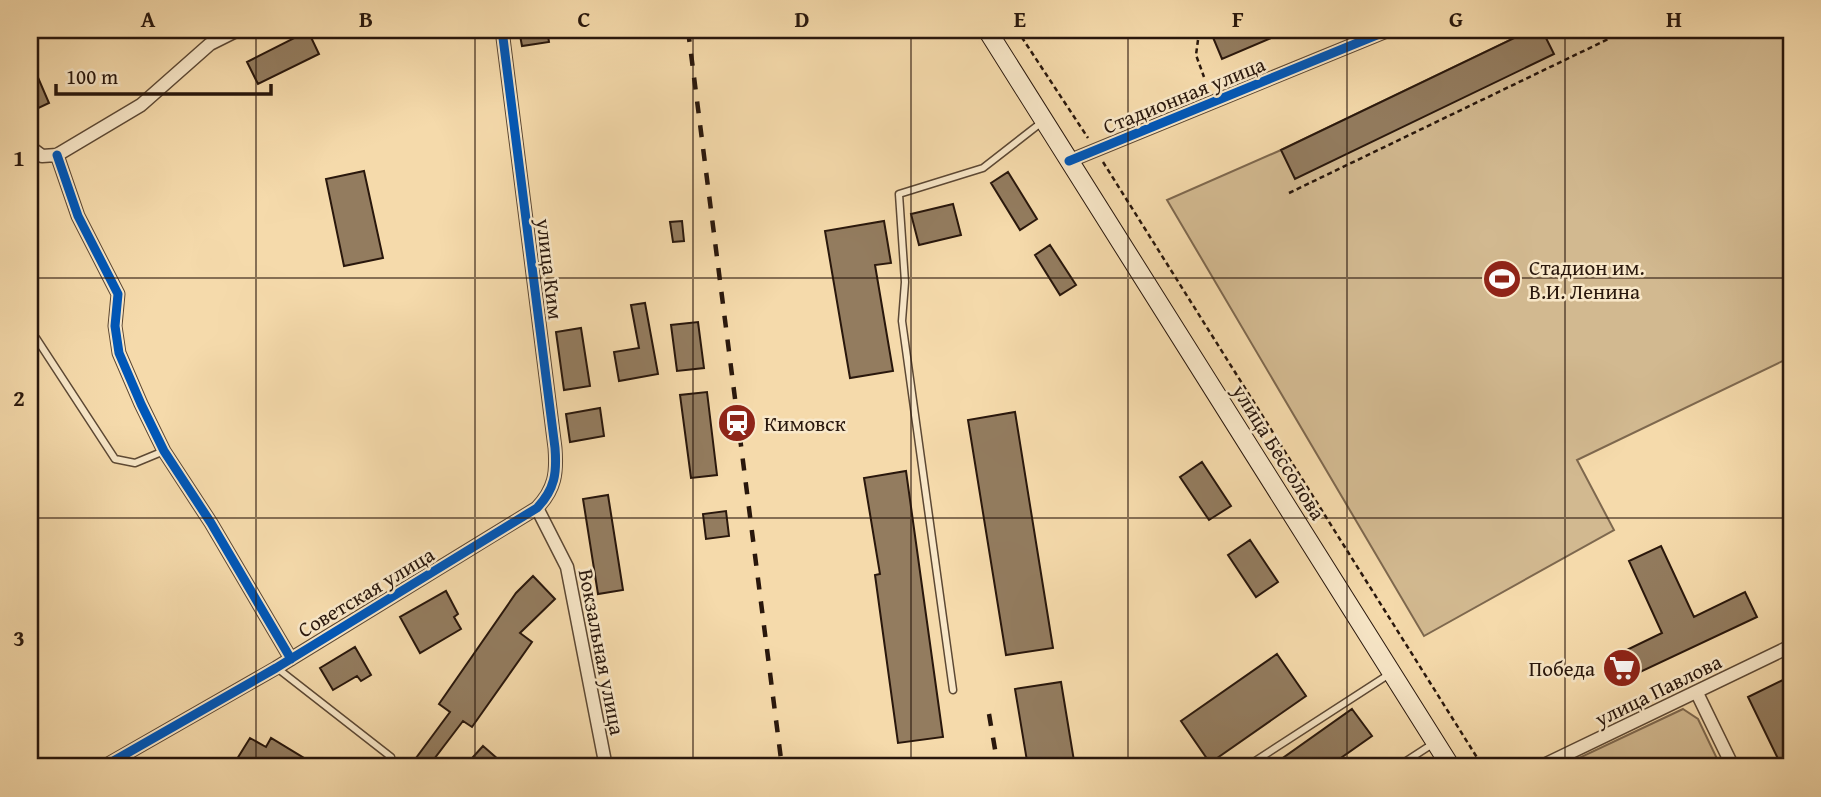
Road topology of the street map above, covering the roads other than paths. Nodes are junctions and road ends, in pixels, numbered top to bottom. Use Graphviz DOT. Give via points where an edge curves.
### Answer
graph roads {
  1 [pos="238,30"];
  2 [pos="502,30"];
  3 [pos="986,30"];
  4 [pos="1390,30"];
  5 [pos="1365,35"];
  6 [pos="1044,121"];
  7 [pos="30,147"];
  8 [pos="57,155"];
  9 [pos="1069,161"];
  10 [pos="36,338"];
  11 [pos="164,451"];
  12 [pos="537,508"];
  13 [pos="1791,646"];
  14 [pos="291,659"];
  15 [pos="276,668"];
  16 [pos="1391,673"];
  17 [pos="953,690"];
  18 [pos="1697,693"];
  19 [pos="1435,742"];
  20 [pos="391,757"];
  21 [pos="103,767"];
  22 [pos="606,767"];
  23 [pos="1246,767"];
  24 [pos="1397,767"];
  25 [pos="1451,767"];
  26 [pos="1540,767"];
  27 [pos="1733,767"];
  1 -- 8 [label="street" via="210,44 141,105"];
  2 -- 12 [label="street, улица Ким" via="557,468 553,486"];
  3 -- 6 [label="main road, улица Бессолова"];
  4 -- 5 [label="street, Стадионная улица"];
  5 -- 9 [label="street, Стадионная улица"];
  6 -- 9 [label="main road, улица Бессолова"];
  6 -- 17 [label="lane" via="983,168 899,194 905,282 902,321"];
  7 -- 8 [label="street" via="42,156"];
  8 -- 11 [label="street" via="78,216 118,295 119,353"];
  9 -- 16 [label="main road, улица Бессолова"];
  10 -- 11 [label="lane" via="116,459 135,463"];
  11 -- 14 [label="street"];
  12 -- 14 [label="street, Советская улица"];
  12 -- 22 [label="street, Вокзальная улица" via="567,567"];
  13 -- 18 [label="street, улица Павлова"];
  14 -- 15 [label="street, Советская улица"];
  15 -- 20 [label="lane"];
  15 -- 21 [label="street, Советская улица"];
  16 -- 19 [label="main road, улица Бессолова"];
  16 -- 23 [label="lane"];
  18 -- 26 [label="street, улица Павлова"];
  18 -- 27 [label="street"];
  19 -- 24 [label="lane"];
  19 -- 25 [label="main road, улица Бессолова"];
}
